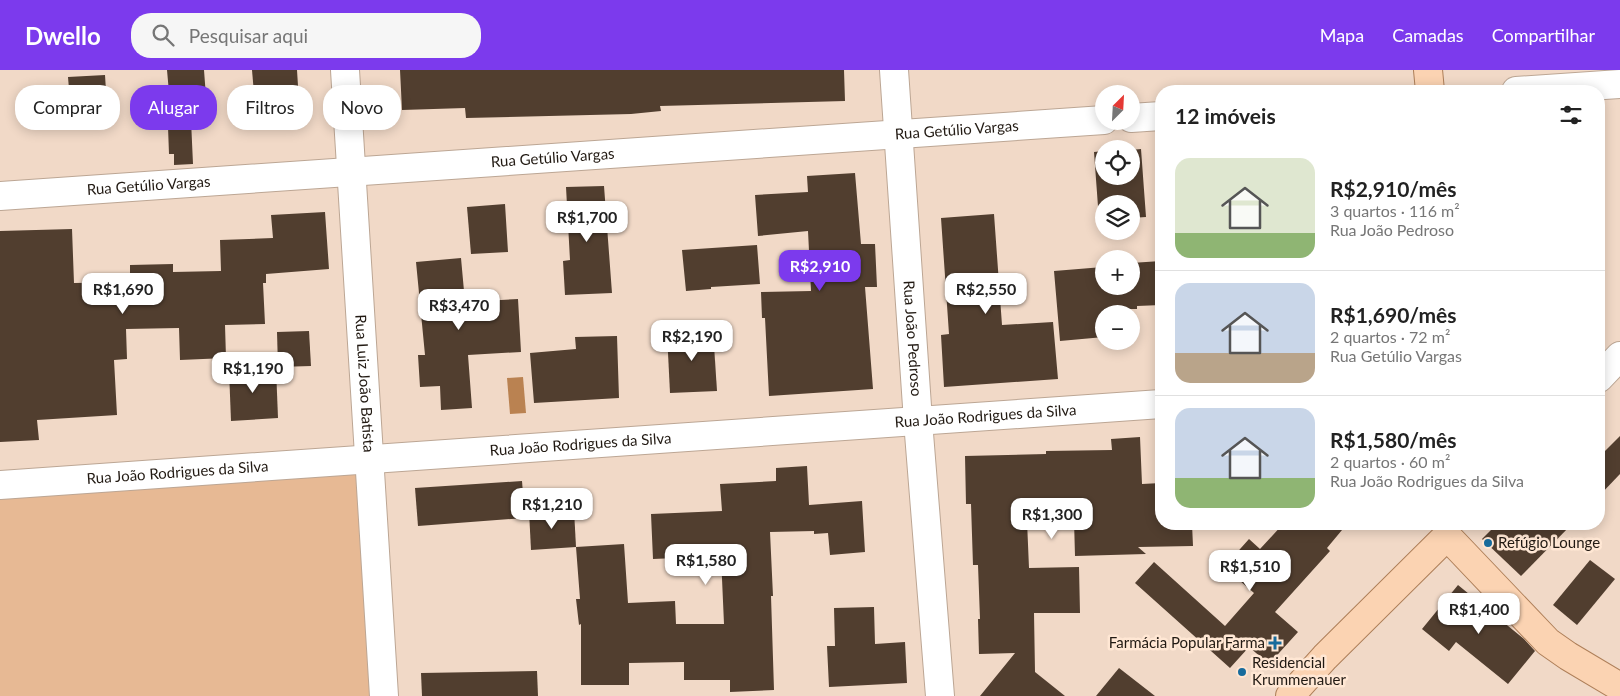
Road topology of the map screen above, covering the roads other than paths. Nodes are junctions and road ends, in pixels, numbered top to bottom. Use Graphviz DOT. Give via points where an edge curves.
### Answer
graph roads {
  1 [pos="345,70"];
  2 [pos="894,70"];
  3 [pos="1428,70"];
  4 [pos="1620,84"];
  5 [pos="1429,85"];
  6 [pos="1605,85"];
  7 [pos="1155,116"];
  8 [pos="1140,117"];
  9 [pos="1095,121"];
  10 [pos="898,134"];
  11 [pos="351,172"];
  12 [pos="0,196"];
  13 [pos="1620,356"];
  14 [pos="1605,372"];
  15 [pos="1155,404"];
  16 [pos="918,421"];
  17 [pos="369,459"];
  18 [pos="0,485"];
  19 [pos="1449,530"];
  20 [pos="1453,530"];
  21 [pos="1620,686"];
  22 [pos="384,696"];
  23 [pos="940,696"];
  24 [pos="1290,696"];
  1 -- 11 [label="street, Rua Luiz João Batista"];
  2 -- 10 [label="street, Rua João Pedroso"];
  3 -- 5 [label="main road"];
  4 -- 6 [label="street"];
  7 -- 8 [label="street"];
  9 -- 10 [label="street, Rua Getúlio Vargas"];
  10 -- 11 [label="street, Rua Getúlio Vargas"];
  10 -- 16 [label="street, Rua João Pedroso"];
  11 -- 12 [label="street, Rua Getúlio Vargas"];
  11 -- 17 [label="street, Rua Luiz João Batista"];
  13 -- 14 [label="street"];
  15 -- 16 [label="street, Rua João Rodrigues da Silva"];
  16 -- 17 [label="street, Rua João Rodrigues da Silva"];
  16 -- 23 [label="street, Rua João Pedroso"];
  17 -- 18 [label="street, Rua João Rodrigues da Silva"];
  17 -- 22 [label="street, Rua Luiz João Batista"];
  19 -- 24 [label="main road"];
  20 -- 21 [label="main road" via="1548,642"];
}
